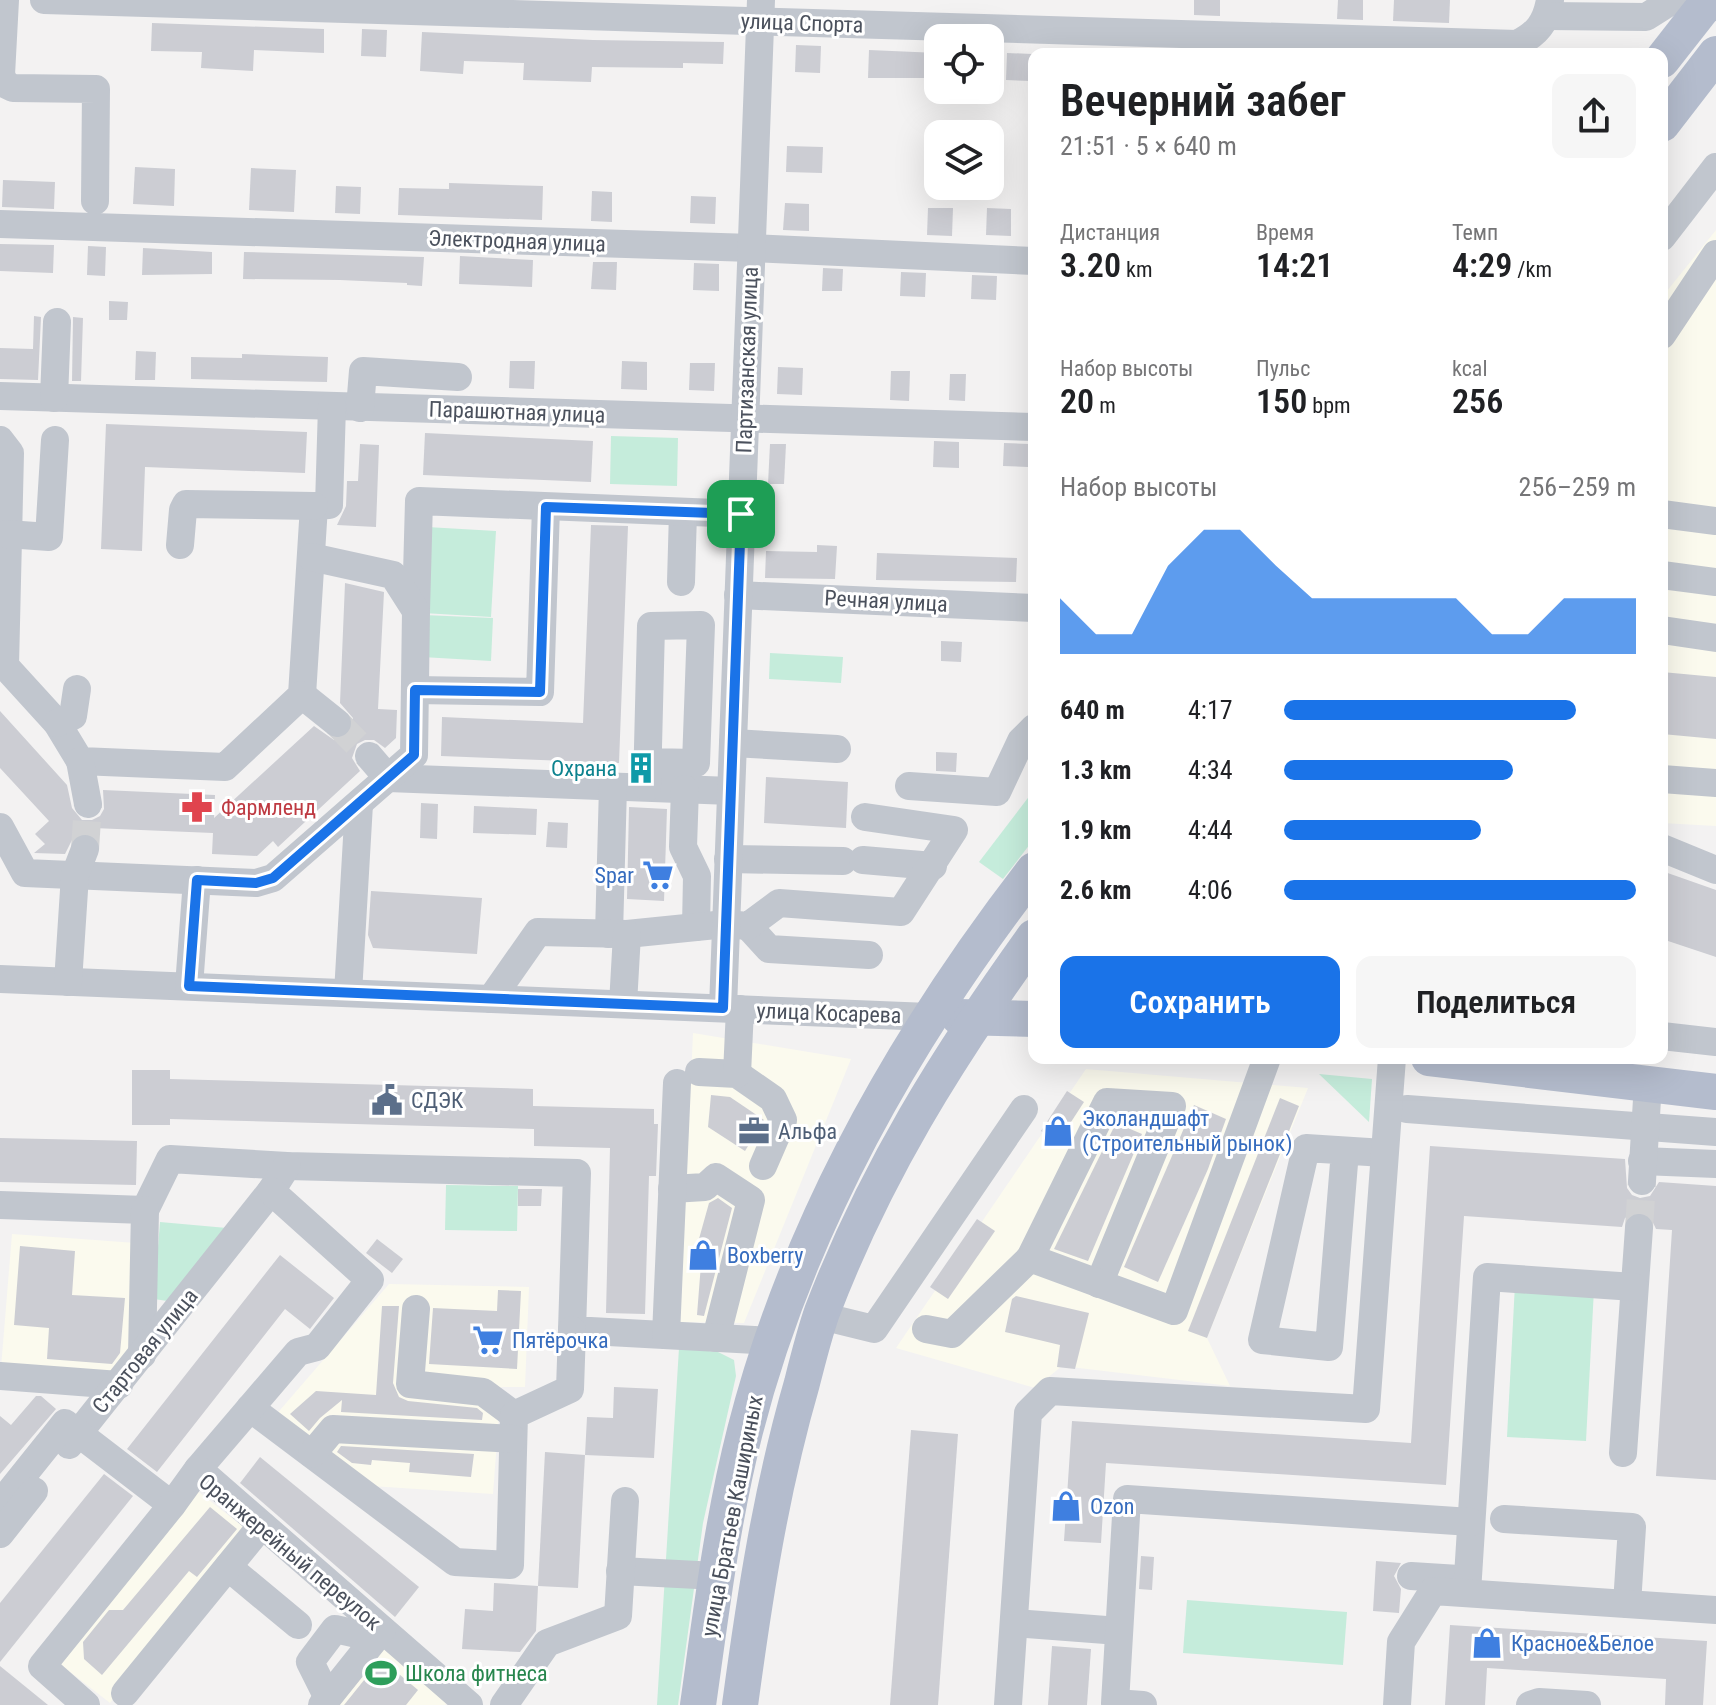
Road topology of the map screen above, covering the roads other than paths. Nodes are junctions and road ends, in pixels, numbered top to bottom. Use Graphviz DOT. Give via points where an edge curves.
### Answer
graph roads {
  1 [pos="5,0"];
  2 [pos="44,0"];
  3 [pos="1673,0"];
  4 [pos="1709,0"];
  5 [pos="1548,8"];
  6 [pos="761,11"];
  7 [pos="1668,52"];
  8 [pos="1716,54"];
  9 [pos="1668,116"];
  10 [pos="1716,167"];
  11 [pos="95,201"];
  12 [pos="0,224"];
  13 [pos="1668,229"];
  14 [pos="752,248"];
  15 [pos="1716,254"];
  16 [pos="1028,261"];
  17 [pos="57,322"];
  18 [pos="1668,326"];
  19 [pos="458,377"];
  20 [pos="0,396"];
  21 [pos="54,398"];
  22 [pos="346,407"];
  23 [pos="745,418"];
  24 [pos="1028,427"];
  25 [pos="0,440"];
  26 [pos="55,440"];
  27 [pos="314,506"];
  28 [pos="546,507"];
  29 [pos="683,512"];
  30 [pos="741,514"];
  31 [pos="1668,515"];
  32 [pos="1716,521"];
  33 [pos="7,534"];
  34 [pos="180,545"];
  35 [pos="311,557"];
  36 [pos="1668,576"];
  37 [pos="681,582"];
  38 [pos="1716,582"];
  39 [pos="738,595"];
  40 [pos="1028,608"];
  41 [pos="416,611"];
  42 [pos="1668,631"];
  43 [pos="1716,638"];
  44 [pos="77,689"];
  45 [pos="415,690"];
  46 [pos="302,695"];
  47 [pos="57,723"];
  48 [pos="337,723"];
  49 [pos="1028,734"];
  50 [pos="733,743"];
  51 [pos="837,749"];
  52 [pos="369,756"];
  53 [pos="80,761"];
  54 [pos="647,775"];
  55 [pos="388,778"];
  56 [pos="1668,779"];
  57 [pos="1716,783"];
  58 [pos="613,786"];
  59 [pos="909,786"];
  60 [pos="685,789"];
  61 [pos="731,791"];
  62 [pos="88,804"];
  63 [pos="359,804"];
  64 [pos="865,817"];
  65 [pos="0,827"];
  66 [pos="1668,850"];
  67 [pos="728,859"];
  68 [pos="80,862"];
  69 [pos="933,866"];
  70 [pos="1716,870"];
  71 [pos="1028,878"];
  72 [pos="197,880"];
  73 [pos="737,925"];
  74 [pos="696,927"];
  75 [pos="618,934"];
  76 [pos="1028,945"];
  77 [pos="869,955"];
  78 [pos="0,979"];
  79 [pos="68,982"];
  80 [pos="189,986"];
  81 [pos="348,993"];
  82 [pos="491,999"];
  83 [pos="623,1004"];
  84 [pos="731,1009"];
  85 [pos="929,1017"];
  86 [pos="977,1017"];
  87 [pos="1028,1019"];
  88 [pos="1668,1037"];
  89 [pos="1716,1042"];
  90 [pos="1265,1064"];
  91 [pos="1391,1064"];
  92 [pos="1533,1064"];
  93 [pos="737,1074"];
  94 [pos="1648,1083"];
  95 [pos="1716,1092"];
  96 [pos="1024,1109"];
  97 [pos="1407,1109"];
  98 [pos="1645,1127"];
  99 [pos="1716,1132"];
  100 [pos="1345,1151"];
  101 [pos="1384,1153"];
  102 [pos="1716,1164"];
  103 [pos="287,1166"];
  104 [pos="763,1166"];
  105 [pos="672,1189"];
  106 [pos="271,1191"];
  107 [pos="0,1205"];
  108 [pos="145,1210"];
  109 [pos="1639,1228"];
  110 [pos="1030,1258"];
  111 [pos="1099,1284"];
  112 [pos="1634,1287"];
  113 [pos="416,1309"];
  114 [pos="821,1316"];
  115 [pos="926,1329"];
  116 [pos="572,1330"];
  117 [pos="666,1335"];
  118 [pos="716,1338"];
  119 [pos="772,1341"];
  120 [pos="142,1355"];
  121 [pos="0,1376"];
  122 [pos="119,1385"];
  123 [pos="250,1408"];
  124 [pos="514,1427"];
  125 [pos="79,1432"];
  126 [pos="1623,1453"];
  127 [pos="312,1454"];
  128 [pos="198,1469"];
  129 [pos="625,1501"];
  130 [pos="0,1504"];
  131 [pos="172,1505"];
  132 [pos="1504,1519"];
  133 [pos="1471,1522"];
  134 [pos="262,1525"];
  135 [pos="0,1534"];
  136 [pos="228,1567"];
  137 [pos="620,1571"];
  138 [pos="717,1576"];
  139 [pos="1411,1576"];
  140 [pos="1467,1586"];
  141 [pos="1627,1604"];
  142 [pos="1716,1610"];
  143 [pos="1014,1623"];
  144 [pos="298,1625"];
  145 [pos="1119,1631"];
  146 [pos="379,1634"];
  147 [pos="125,1693"];
  148 [pos="325,1701"];
  149 [pos="86,1705"];
  150 [pos="469,1705"];
  151 [pos="504,1705"];
  152 [pos="698,1705"];
  153 [pos="740,1705"];
  154 [pos="1008,1705"];
  155 [pos="1143,1705"];
  156 [pos="1397,1705"];
  157 [pos="1530,1705"];
  158 [pos="1587,1705"];
  1 -- 11 [label="street" via="5,84 96,89"];
  2 -- 6 [label="street, улица Спорта"];
  3 -- 5 [label="street" via="1646,17"];
  4 -- 7 [label="main road"];
  5 -- 6 [label="street, улица Спорта" via="1535,35 1517,44"];
  6 -- 14 [label="street, Партизанская улица"];
  8 -- 9 [label="main road"];
  10 -- 13 [label="street"];
  12 -- 14 [label="street, Электродная улица"];
  14 -- 16 [label="street, Электродная улица"];
  14 -- 23 [label="street, Партизанская улица"];
  15 -- 18 [label="street"];
  17 -- 21 [label="street"];
  19 -- 22 [label="street" via="363,371"];
  20 -- 21 [label="street, Парашютная улица"];
  21 -- 22 [label="street, Парашютная улица"];
  22 -- 23 [label="street, Парашютная улица"];
  22 -- 27 [label="street" via="329,505"];
  23 -- 24 [label="street, Парашютная улица"];
  23 -- 30 [label="street, Партизанская улица"];
  25 -- 33 [label="street" via="10,453"];
  26 -- 33 [label="street" via="49,537"];
  27 -- 34 [label="street" via="186,504"];
  27 -- 35 [label="street"];
  28 -- 29 [label="street"];
  28 -- 41 [label="street" via="419,501"];
  28 -- 45 [label="street" via="540,692"];
  29 -- 30 [label="street"];
  29 -- 37 [label="street"];
  30 -- 39 [label="street, Партизанская улица"];
  31 -- 32 [label="street"];
  33 -- 47 [label="street" via="5,666"];
  35 -- 41 [label="street" via="393,575"];
  35 -- 46 [label="street"];
  36 -- 38 [label="street"];
  39 -- 40 [label="street, Речная улица"];
  39 -- 50 [label="street, Партизанская улица"];
  41 -- 45 [label="street"];
  42 -- 43 [label="street"];
  44 -- 47 [label="street" via="73,716"];
  45 -- 55 [label="street" via="414,755"];
  46 -- 48 [label="street"];
  46 -- 53 [label="street" via="225,767"];
  47 -- 53 [label="street"];
  49 -- 59 [label="street" via="997,792"];
  50 -- 51 [label="street"];
  50 -- 61 [label="street, Партизанская улица"];
  52 -- 55 [label="street"];
  53 -- 62 [label="street"];
  54 -- 54 [label="street" via="651,626 701,625 696,763"];
  54 -- 58 [label="street"];
  54 -- 60 [label="street"];
  55 -- 58 [label="street"];
  55 -- 63 [label="street"];
  56 -- 57 [label="street"];
  58 -- 75 [label="street"];
  60 -- 61 [label="street"];
  60 -- 74 [label="street" via="683,847 697,876"];
  61 -- 67 [label="street, Партизанская улица"];
  63 -- 72 [label="street" via="273,878 256,883"];
  63 -- 81 [label="street"];
  64 -- 69 [label="street" via="954,830"];
  65 -- 68 [label="street" via="25,873"];
  66 -- 70 [label="street"];
  67 -- 69 [label="street"];
  67 -- 73 [label="street, Партизанская улица"];
  68 -- 72 [label="street"];
  68 -- 79 [label="street"];
  69 -- 73 [label="street" via="901,912 779,903"];
  71 -- 85 [label="main road, улица Братьев Кашириных"];
  72 -- 80 [label="street"];
  73 -- 74 [label="street"];
  73 -- 77 [label="street" via="769,949"];
  73 -- 84 [label="street, Партизанская улица"];
  74 -- 75 [label="street"];
  75 -- 82 [label="street" via="538,932"];
  75 -- 83 [label="street"];
  76 -- 86 [label="main road, улица Братьев Кашириных"];
  78 -- 79 [label="street, улица Косарева"];
  79 -- 80 [label="street, улица Косарева"];
  80 -- 81 [label="street, улица Косарева"];
  81 -- 82 [label="street, улица Косарева"];
  82 -- 83 [label="street, улица Косарева"];
  83 -- 84 [label="street, улица Косарева"];
  84 -- 85 [label="street, улица Косарева"];
  84 -- 93 [label="street, Партизанская улица"];
  85 -- 86 [label="main road, улица Косарева"];
  85 -- 119 [label="main road, улица Братьев Кашириных" via="846,1162"];
  86 -- 87 [label="main road, улица Косарева"];
  86 -- 114 [label="main road, улица Братьев Кашириных" via="906,1132"];
  88 -- 89 [label="street"];
  90 -- 111 [label="street" via="1174,1311"];
  91 -- 101 [label="street"];
  92 -- 94 [label="main road"];
  93 -- 104 [label="street" via="773,1099 783,1120"];
  93 -- 105 [label="street" via="688,1078"];
  94 -- 95 [label="main road"];
  94 -- 98 [label="street"];
  96 -- 114 [label="street" via="874,1329"];
  97 -- 98 [label="street"];
  98 -- 99 [label="street"];
  98 -- 102 [label="street" via="1642,1171"];
  100 -- 100 [label="street" via="1329,1347 1262,1340 1306,1148"];
  100 -- 101 [label="street"];
  101 -- 143 [label="street" via="1366,1409 1050,1391 1028,1413"];
  103 -- 106 [label="street, Стартовая улица"];
  103 -- 108 [label="street" via="170,1159"];
  103 -- 116 [label="street" via="577,1173"];
  105 -- 117 [label="street"];
  105 -- 118 [label="street" via="705,1187 716,1177 751,1200"];
  106 -- 120 [label="street, Стартовая улица"];
  106 -- 123 [label="street" via="370,1280 317,1347 298,1352"];
  107 -- 108 [label="street"];
  108 -- 120 [label="street"];
  109 -- 112 [label="street"];
  110 -- 111 [label="street"];
  110 -- 111 [label="street" via="1107,1102 1172,1106"];
  110 -- 115 [label="street" via="952,1334"];
  112 -- 126 [label="street"];
  112 -- 133 [label="street" via="1487,1277"];
  113 -- 124 [label="street" via="410,1384 483,1392"];
  114 -- 153 [label="main road, улица Братьев Кашириных" via="763,1539"];
  116 -- 117 [label="street"];
  116 -- 124 [label="street" via="570,1389"];
  117 -- 118 [label="street"];
  118 -- 119 [label="street"];
  119 -- 138 [label="main road, улица Братьев Кашириных" via="745,1432"];
  120 -- 122 [label="street, Стартовая улица"];
  121 -- 122 [label="street"];
  122 -- 125 [label="street, Стартовая улица"];
  123 -- 127 [label="street"];
  123 -- 128 [label="street"];
  124 -- 127 [label="street" via="333,1429"];
  124 -- 127 [label="street" via="510,1565 455,1562"];
  125 -- 130 [label="street" via="65,1423"];
  125 -- 131 [label="street, Оранжерейный переулок"];
  125 -- 135 [label="street, Стартовая улица"];
  128 -- 131 [label="street, Оранжерейный переулок"];
  128 -- 134 [label="street, Оранжерейный переулок"];
  129 -- 137 [label="street"];
  131 -- 149 [label="street" via="42,1666"];
  132 -- 141 [label="street" via="1632,1527"];
  133 -- 140 [label="street"];
  133 -- 145 [label="street" via="1127,1499"];
  134 -- 136 [label="street"];
  134 -- 146 [label="street, Оранжерейный переулок"];
  136 -- 144 [label="street"];
  136 -- 147 [label="street"];
  137 -- 138 [label="street"];
  137 -- 151 [label="street" via="618,1616 547,1643"];
  138 -- 152 [label="main road, улица Братьев Кашириных"];
  139 -- 140 [label="street"];
  140 -- 141 [label="street"];
  140 -- 156 [label="street" via="1433,1591 1401,1642"];
  141 -- 142 [label="street"];
  143 -- 145 [label="street"];
  143 -- 154 [label="street"];
  145 -- 155 [label="street" via="1115,1703"];
  146 -- 148 [label="street"];
  146 -- 150 [label="street, Оранжерейный переулок"];
  157 -- 158 [label="street"];
}
